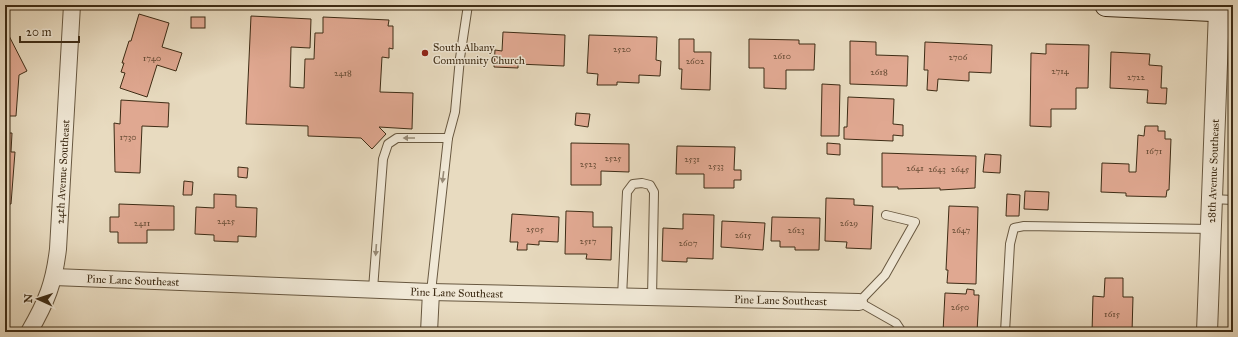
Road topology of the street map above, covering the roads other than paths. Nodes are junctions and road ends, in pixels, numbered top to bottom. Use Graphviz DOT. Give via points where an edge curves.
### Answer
graph roads {
  1 [pos="72,5"];
  2 [pos="468,5"];
  3 [pos="1106,5"];
  4 [pos="1226,11"];
  5 [pos="448,138"];
  6 [pos="1212,199"];
  7 [pos="1233,200"];
  8 [pos="886,215"];
  9 [pos="1211,229"];
  10 [pos="54,277"];
  11 [pos="373,289"];
  12 [pos="431,292"];
  13 [pos="622,297"];
  14 [pos="652,298"];
  15 [pos="859,302"];
  16 [pos="29,332"];
  17 [pos="429,332"];
  18 [pos="902,332"];
  19 [pos="1005,332"];
  20 [pos="1207,332"];
  1 -- 10 [label="street, 24th Avenue Southeast" via="59,241"];
  2 -- 5 [label="lane" via="455,112"];
  3 -- 4 [label="main road"];
  4 -- 6 [label="street, 28th Avenue Southeast"];
  5 -- 11 [label="lane, one-way" via="397,138 388,144 383,159"];
  5 -- 12 [label="lane, one-way"];
  6 -- 7 [label="lane"];
  6 -- 9 [label="street, 28th Avenue Southeast"];
  8 -- 15 [label="lane" via="915,222 885,275"];
  9 -- 19 [label="lane" via="1024,226 1014,228 1010,244"];
  9 -- 20 [label="street, 28th Avenue Southeast"];
  10 -- 11 [label="street, Pine Lane Southeast"];
  10 -- 16 [label="street, 24th Avenue Southeast" via="43,308"];
  11 -- 12 [label="street, Pine Lane Southeast"];
  12 -- 13 [label="street, Pine Lane Southeast"];
  12 -- 17 [label="street"];
  13 -- 14 [label="street, Pine Lane Southeast"];
  13 -- 14 [label="lane" via="627,192 633,184 642,183 650,185 654,192"];
  14 -- 15 [label="street, Pine Lane Southeast"];
  15 -- 18 [label="lane" via="896,323"];
}
